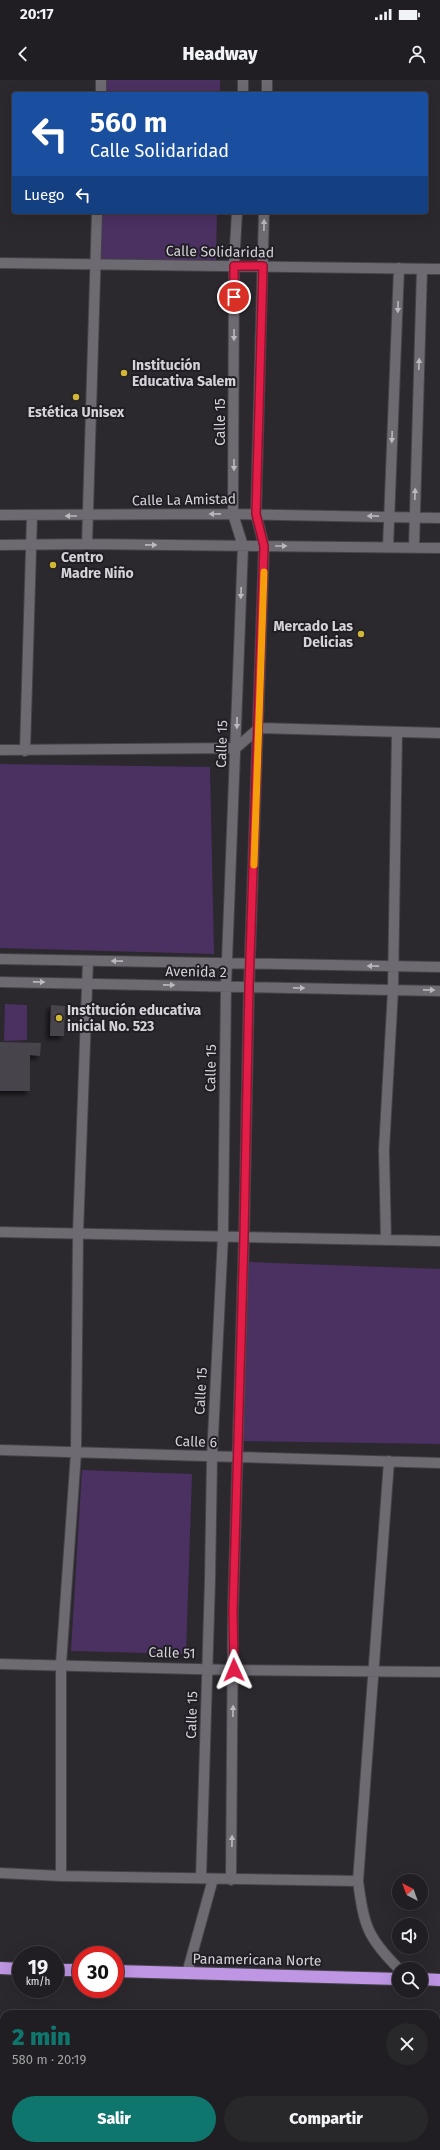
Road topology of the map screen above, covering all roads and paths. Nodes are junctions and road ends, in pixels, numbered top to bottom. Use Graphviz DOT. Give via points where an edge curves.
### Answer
graph roads {
  1 [pos="101,80"];
  2 [pos="243,80"];
  3 [pos="267,80"];
  4 [pos="101,92"];
  5 [pos="243,92"];
  6 [pos="267,92"];
  7 [pos="97,214"];
  8 [pos="237,214"];
  9 [pos="264,214"];
  10 [pos="0,262"];
  11 [pos="96,264"];
  12 [pos="234,266"];
  13 [pos="263,266"];
  14 [pos="399,268"];
  15 [pos="422,269"];
  16 [pos="440,269"];
  17 [pos="233,514"];
  18 [pos="256,514"];
  19 [pos="0,515"];
  20 [pos="32,516"];
  21 [pos="88,516"];
  22 [pos="389,516"];
  23 [pos="414,518"];
  24 [pos="440,518"];
  25 [pos="87,544"];
  26 [pos="0,545"];
  27 [pos="30,546"];
  28 [pos="244,546"];
  29 [pos="264,546"];
  30 [pos="388,547"];
  31 [pos="414,547"];
  32 [pos="440,548"];
  33 [pos="259,728"];
  34 [pos="397,732"];
  35 [pos="440,733"];
  36 [pos="236,748"];
  37 [pos="0,750"];
  38 [pos="25,750"];
  39 [pos="0,959"];
  40 [pos="88,961"];
  41 [pos="227,963"];
  42 [pos="250,964"];
  43 [pos="392,966"];
  44 [pos="440,967"];
  45 [pos="0,982"];
  46 [pos="86,983"];
  47 [pos="226,986"];
  48 [pos="249,987"];
  49 [pos="393,990"];
  50 [pos="440,991"];
  51 [pos="0,1232"];
  52 [pos="78,1233"];
  53 [pos="223,1236"];
  54 [pos="244,1237"];
  55 [pos="386,1240"];
  56 [pos="440,1241"];
  57 [pos="0,1450"];
  58 [pos="76,1452"];
  59 [pos="212,1457"];
  60 [pos="238,1457"];
  61 [pos="389,1462"];
  62 [pos="440,1463"];
  63 [pos="0,1664"];
  64 [pos="61,1664"];
  65 [pos="207,1668"];
  66 [pos="234,1670"];
  67 [pos="374,1671"];
  68 [pos="440,1672"];
  69 [pos="0,1873"];
  70 [pos="61,1876"];
  71 [pos="201,1878"];
  72 [pos="213,1879"];
  73 [pos="231,1880"];
  74 [pos="358,1881"];
  75 [pos="392,1962"];
  76 [pos="0,1968"];
  77 [pos="12,1969"];
  78 [pos="124,1971"];
  79 [pos="187,1973"];
  80 [pos="392,1979"];
  81 [pos="428,1979"];
  82 [pos="440,1980"];
  1 -- 4 [label="street"];
  2 -- 5 [label="street"];
  3 -- 6 [label="street"];
  7 -- 11 [label="street"];
  8 -- 12 [label="street, Calle 15"];
  13 -- 9 [label="street, one-way"];
  10 -- 11 [label="street, Calle Solidaridad"];
  11 -- 12 [label="street, Calle Solidaridad"];
  11 -- 21 [label="street"];
  12 -- 13 [label="street, Calle Solidaridad"];
  12 -- 17 [label="street, Calle 15, one-way"];
  13 -- 14 [label="street, Calle Solidaridad"];
  13 -- 18 [label="street"];
  14 -- 15 [label="street, Calle Solidaridad"];
  14 -- 22 [label="street, one-way"];
  15 -- 16 [label="street, Calle Solidaridad"];
  23 -- 15 [label="street, one-way"];
  17 -- 18 [label="street, Calle La Amistad"];
  17 -- 21 [label="street, Calle La Amistad, one-way"];
  17 -- 28 [label="street, Calle 15"];
  22 -- 18 [label="street, Calle La Amistad, one-way"];
  18 -- 29 [label="street"];
  19 -- 20 [label="street, Calle La Amistad"];
  21 -- 20 [label="street, Calle La Amistad, one-way"];
  20 -- 27 [label="street"];
  21 -- 25 [label="street"];
  22 -- 23 [label="street, Calle La Amistad"];
  22 -- 30 [label="street"];
  23 -- 24 [label="street, Calle La Amistad"];
  23 -- 31 [label="street"];
  25 -- 27 [label="street"];
  25 -- 28 [label="street, one-way"];
  26 -- 27 [label="street"];
  27 -- 38 [label="street"];
  28 -- 29 [label="street"];
  28 -- 36 [label="street, Calle 15, one-way"];
  29 -- 30 [label="street, one-way"];
  29 -- 33 [label="street"];
  30 -- 31 [label="street"];
  31 -- 32 [label="street"];
  33 -- 34 [label="street"];
  33 -- 36 [label="street"];
  33 -- 42 [label="street"];
  34 -- 35 [label="street"];
  34 -- 43 [label="street"];
  36 -- 38 [label="street"];
  36 -- 41 [label="street, Calle 15"];
  37 -- 38 [label="street"];
  39 -- 40 [label="street, Avenida 2"];
  41 -- 40 [label="street, Avenida 2, one-way"];
  40 -- 46 [label="street"];
  41 -- 42 [label="street, Avenida 2"];
  41 -- 47 [label="street, Calle 15"];
  43 -- 42 [label="street, Avenida 2, one-way"];
  42 -- 48 [label="street"];
  43 -- 44 [label="street, Avenida 2"];
  43 -- 49 [label="street"];
  45 -- 46 [label="street, Avenida 2, one-way"];
  46 -- 47 [label="street, Avenida 2, one-way"];
  46 -- 52 [label="street"];
  47 -- 48 [label="street, Avenida 2"];
  47 -- 53 [label="street, Calle 15"];
  48 -- 49 [label="street, Avenida 2, one-way"];
  48 -- 54 [label="street"];
  49 -- 50 [label="street, Avenida 2, one-way"];
  49 -- 55 [label="street" via="384,1150"];
  51 -- 52 [label="street"];
  52 -- 53 [label="street"];
  52 -- 58 [label="street"];
  53 -- 54 [label="street"];
  53 -- 59 [label="street, Calle 15"];
  54 -- 55 [label="street"];
  54 -- 60 [label="street"];
  55 -- 56 [label="street"];
  57 -- 58 [label="street, Calle 6"];
  58 -- 59 [label="street, Calle 6"];
  58 -- 64 [label="street"];
  59 -- 60 [label="street, Calle 6"];
  59 -- 65 [label="street, Calle 15"];
  60 -- 61 [label="street, Calle 6"];
  60 -- 66 [label="street" via="233,1612"];
  61 -- 62 [label="street, Calle 6"];
  61 -- 67 [label="street"];
  63 -- 64 [label="street, Calle 51"];
  64 -- 65 [label="street, Calle 51"];
  64 -- 70 [label="street"];
  65 -- 66 [label="street, Calle 51"];
  65 -- 71 [label="street, Calle 15"];
  66 -- 67 [label="street, Calle 51"];
  73 -- 66 [label="street, one-way"];
  67 -- 68 [label="street, Calle 51"];
  67 -- 74 [label="street"];
  69 -- 70 [label="street"];
  70 -- 71 [label="street"];
  71 -- 72 [label="street"];
  72 -- 73 [label="street"];
  72 -- 79 [label="street"];
  73 -- 74 [label="street"];
  74 -- 75 [label="street" via="363,1918 368,1931"];
  76 -- 77 [label="highway"];
  78 -- 79 [label="highway, Panamericana Norte"];
  79 -- 80 [label="highway, Panamericana Norte"];
  81 -- 82 [label="highway"];
}
